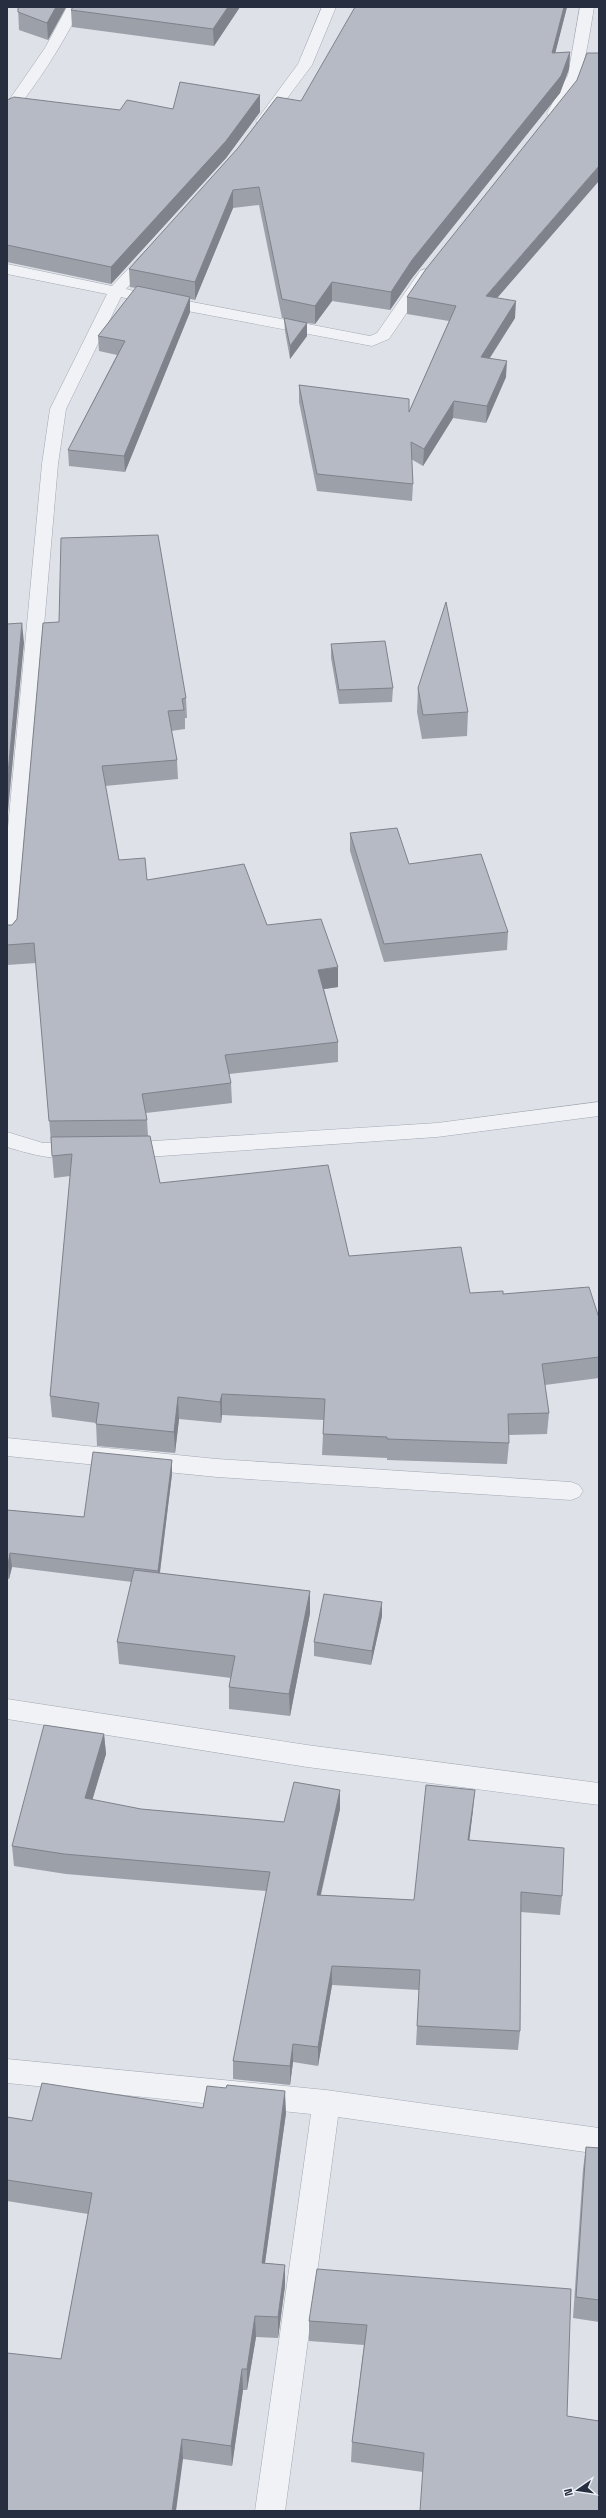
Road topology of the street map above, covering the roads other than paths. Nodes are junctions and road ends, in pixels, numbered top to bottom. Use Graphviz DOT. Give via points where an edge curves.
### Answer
graph roads {
  1 [pos="74,7"];
  2 [pos="329,7"];
  3 [pos="587,7"];
  4 [pos="7,112"];
  5 [pos="546,125"];
  6 [pos="255,132"];
  7 [pos="158,244"];
  8 [pos="432,265"];
  9 [pos="7,269"];
  10 [pos="116,291"];
  11 [pos="7,939"];
  12 [pos="599,1109"];
  13 [pos="7,1139"];
  14 [pos="7,1447"];
  15 [pos="571,1491"];
  16 [pos="7,1709"];
  17 [pos="599,1794"];
  18 [pos="7,2071"];
  19 [pos="326,2103"];
  20 [pos="599,2140"];
  21 [pos="270,2511"];
  1 -- 4 [label="street" via="29,85"];
  2 -- 6 [label="street" via="305,65"];
  3 -- 5 [label="street" via="577,71 568,95"];
  7 -- 10 [label="street"];
  8 -- 10 [label="street" via="383,336 372,341"];
  9 -- 10 [label="street"];
  10 -- 11 [label="street" via="58,409 50,464"];
  12 -- 13 [label="street" via="437,1130 161,1149 42,1150"];
  14 -- 15 [label="street" via="216,1468"];
  16 -- 17 [label="street" via="307,1756"];
  18 -- 19 [label="street"];
  19 -- 20 [label="street"];
  19 -- 21 [label="street"];
}
